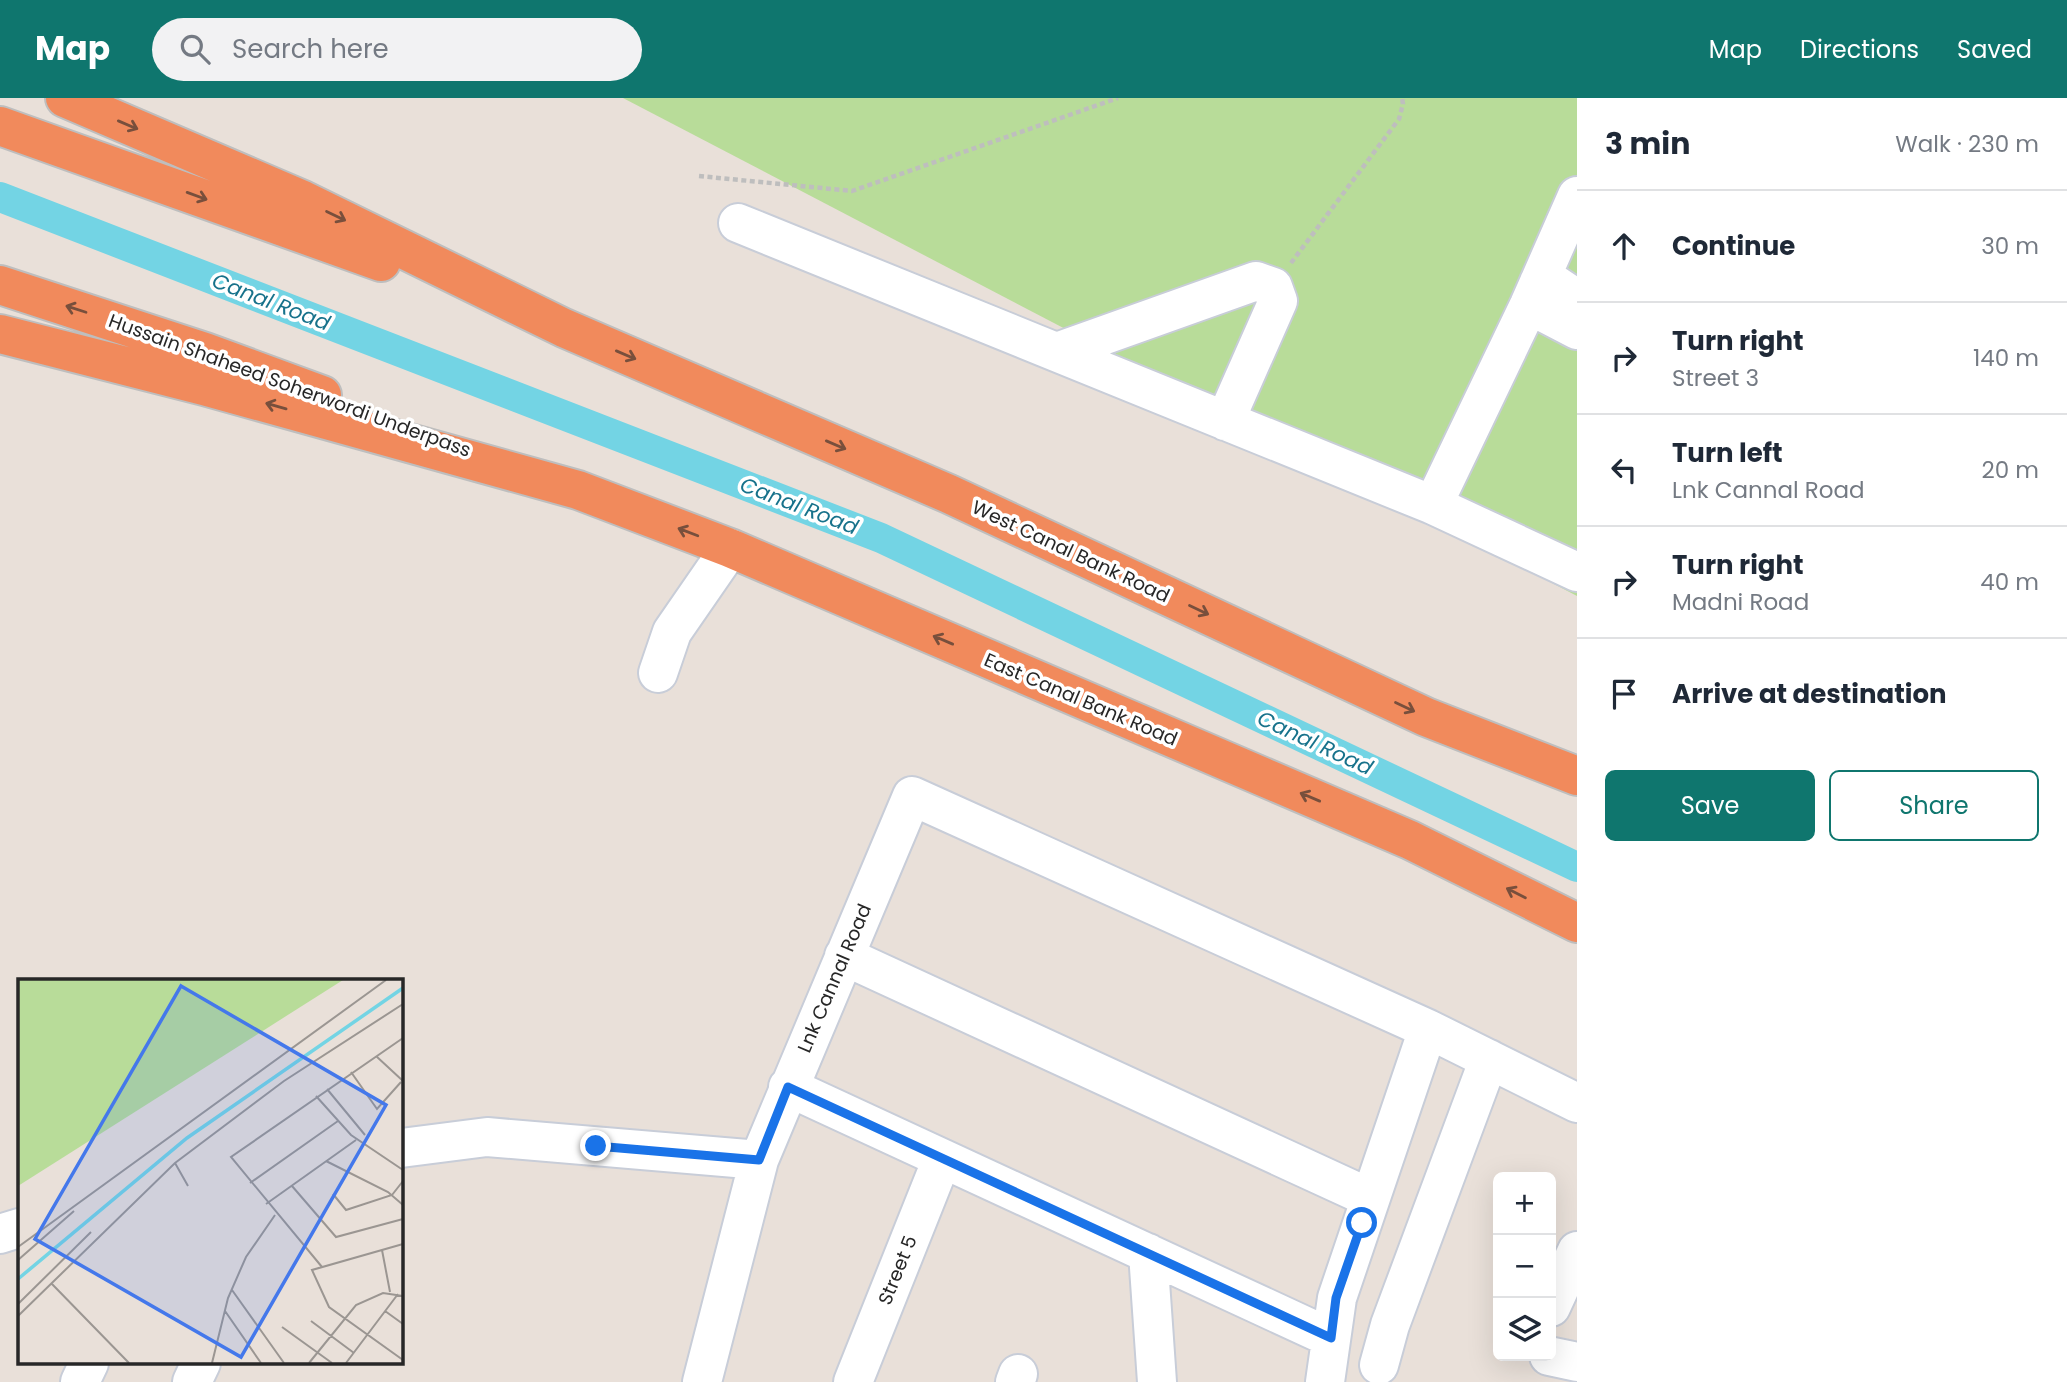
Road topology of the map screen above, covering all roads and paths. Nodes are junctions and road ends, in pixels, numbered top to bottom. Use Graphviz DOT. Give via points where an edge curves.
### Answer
graph roads {
  1 [pos="65,98"];
  2 [pos="1118,98"];
  3 [pos="1402,98"];
  4 [pos="0,126"];
  5 [pos="699,176"];
  6 [pos="1577,196"];
  7 [pos="738,223"];
  8 [pos="0,285"];
  9 [pos="1273,287"];
  10 [pos="1534,294"];
  11 [pos="1577,299"];
  12 [pos="564,328"];
  13 [pos="1577,330"];
  14 [pos="0,334"];
  15 [pos="1056,352"];
  16 [pos="1225,421"];
  17 [pos="578,490"];
  18 [pos="1433,506"];
  19 [pos="730,548"];
  20 [pos="1577,572"];
  21 [pos="657,673"];
  22 [pos="1577,776"];
  23 [pos="1577,923"];
  24 [pos="844,956"];
  25 [pos="1427,1029"];
  26 [pos="1489,1059"];
  27 [pos="788,1087"];
  28 [pos="1577,1103"];
  29 [pos="402,1148"];
  30 [pos="942,1159"];
  31 [pos="759,1160"];
  32 [pos="1370,1198"];
  33 [pos="18,1228"];
  34 [pos="0,1234"];
  35 [pos="1577,1251"];
  36 [pos="1148,1253"];
  37 [pos="1555,1298"];
  38 [pos="1331,1338"];
  39 [pos="1556,1358"];
  40 [pos="1577,1362"];
  41 [pos="89,1364"];
  42 [pos="201,1364"];
  43 [pos="1379,1366"];
  44 [pos="80,1382"];
  45 [pos="192,1382"];
  46 [pos="702,1382"];
  47 [pos="853,1382"];
  48 [pos="1157,1382"];
  49 [pos="1325,1382"];
  1 -- 12 [label="highway, one-way" via="303,200"];
  2 -- 5 [label="path" via="852,191"];
  3 -- 9 [label="path" via="1399,119"];
  4 -- 12 [label="highway, one-way"];
  6 -- 10 [label="street"];
  7 -- 15 [label="street"];
  17 -- 8 [label="highway, Hussain Shaheed Soherwordi Underpass, one-way" via="205,352"];
  9 -- 15 [label="street" via="1256,281"];
  9 -- 16 [label="street" via="1278,301"];
  10 -- 11 [label="street" via="1556,285"];
  10 -- 13 [label="street"];
  10 -- 18 [label="street"];
  12 -- 22 [label="highway, West Canal Bank Road, one-way" via="949,494 1426,717"];
  17 -- 14 [label="highway, one-way"];
  15 -- 16 [label="street"];
  16 -- 18 [label="street"];
  19 -- 17 [label="highway, East Canal Bank Road, one-way"];
  18 -- 20 [label="street"];
  19 -- 21 [label="street" via="672,632"];
  23 -- 19 [label="highway, East Canal Bank Road, one-way" via="1409,840"];
  24 -- 25 [label="street, Lnk Cannal Road" via="912,796"];
  24 -- 27 [label="street, Lnk Cannal Road"];
  24 -- 32 [label="street"];
  25 -- 26 [label="street"];
  25 -- 32 [label="street"];
  26 -- 28 [label="street"];
  26 -- 43 [label="street"];
  27 -- 30 [label="street"];
  27 -- 31 [label="street, Lnk Cannal Road"];
  29 -- 31 [label="street" via="487,1137"];
  30 -- 36 [label="street"];
  30 -- 47 [label="street, Street 5"];
  31 -- 46 [label="street, Lnk Cannal Road"];
  32 -- 38 [label="street" via="1336,1298"];
  33 -- 34 [label="street"];
  35 -- 37 [label="street"];
  36 -- 38 [label="street"];
  36 -- 48 [label="street"];
  38 -- 49 [label="street"];
  39 -- 40 [label="street"];
  41 -- 44 [label="street"];
  42 -- 45 [label="street"];
}
